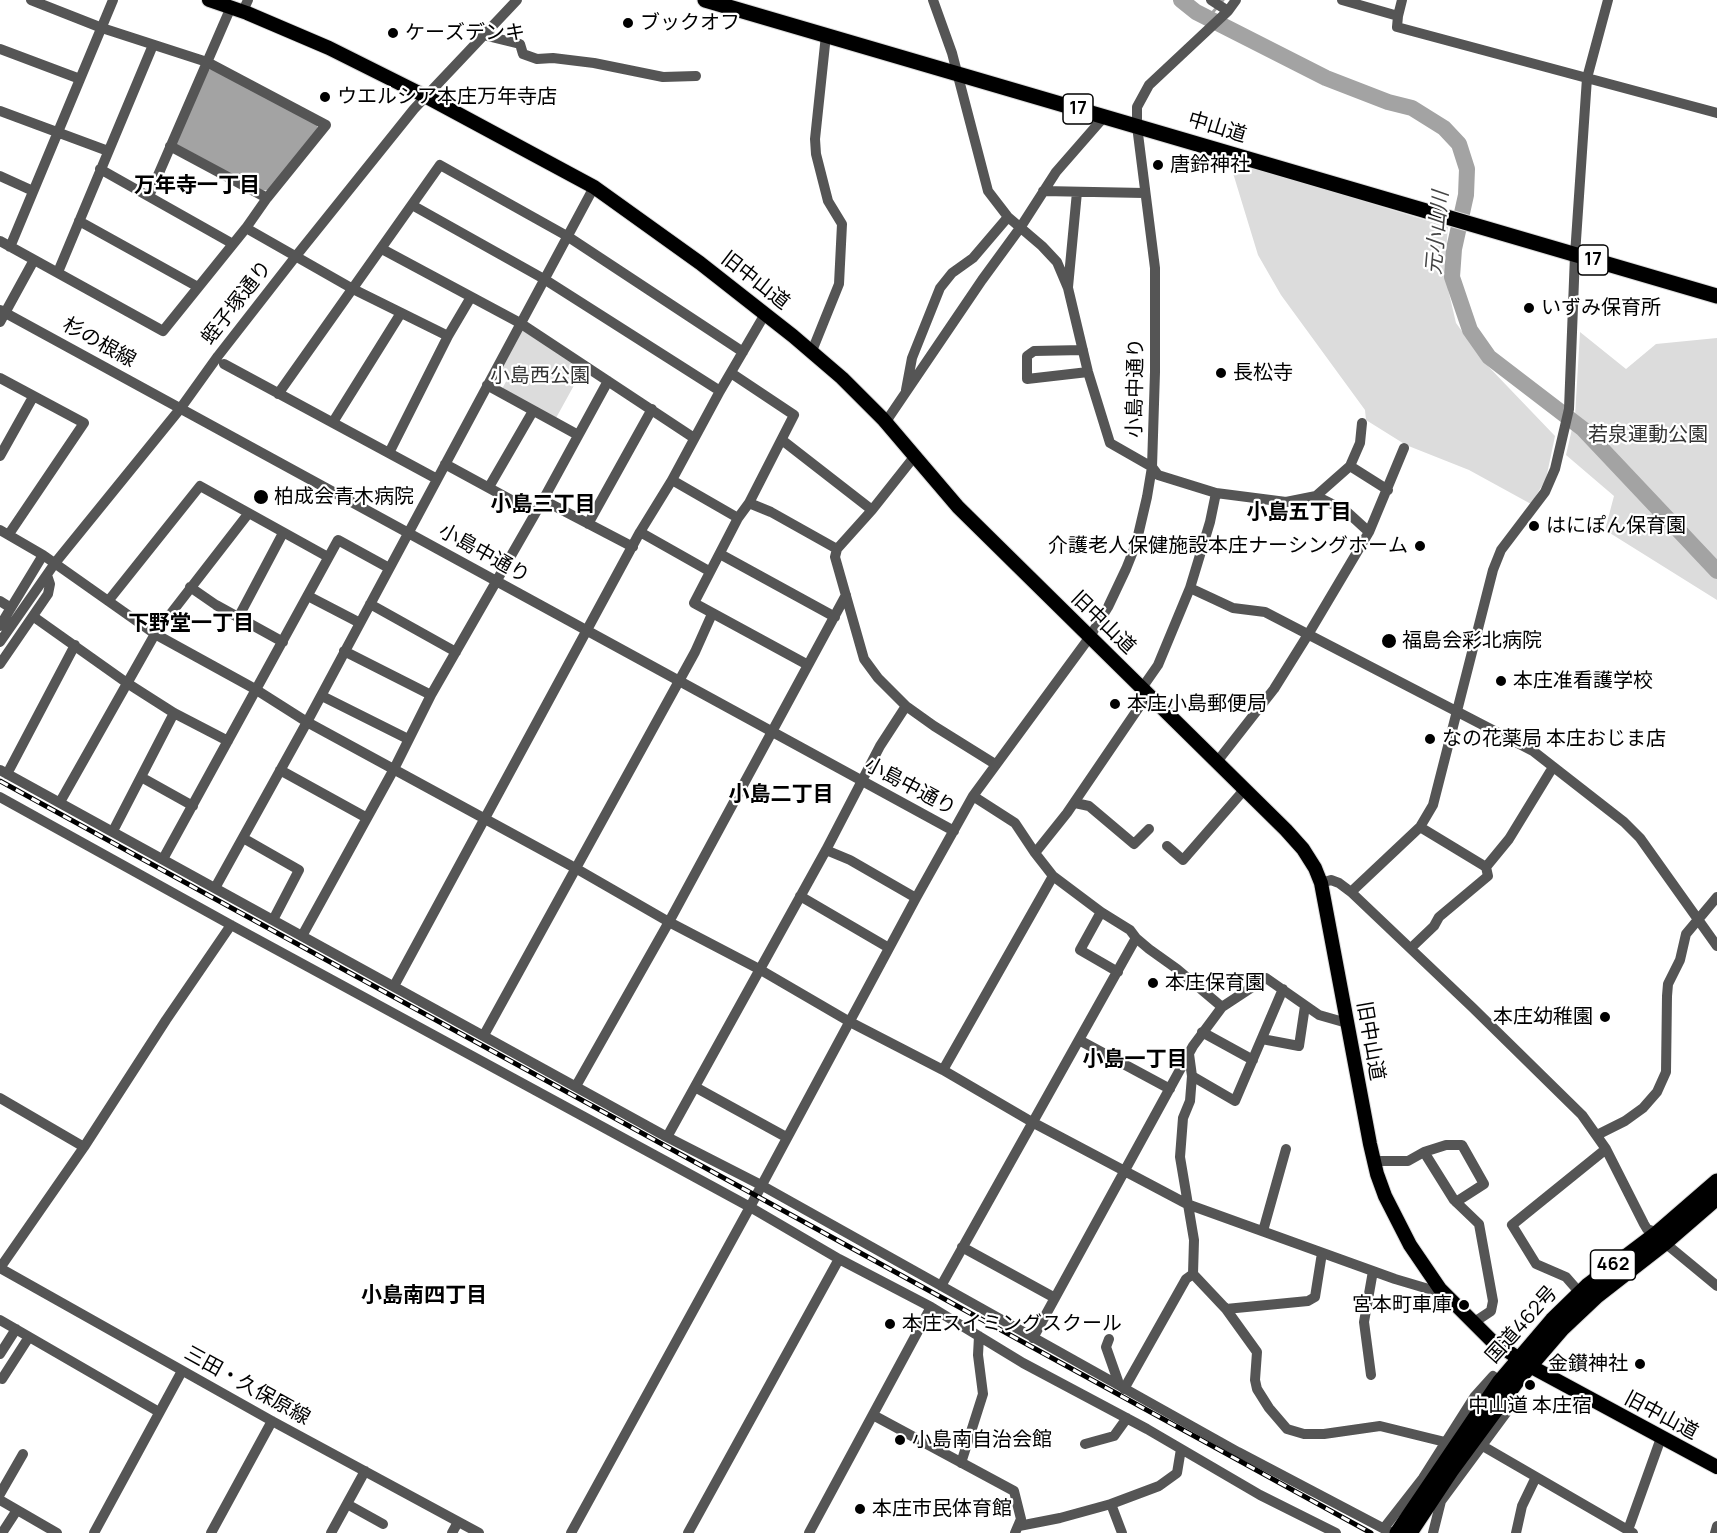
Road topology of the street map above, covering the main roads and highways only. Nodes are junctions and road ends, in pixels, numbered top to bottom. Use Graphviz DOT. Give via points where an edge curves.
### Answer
graph roads {
  1 [pos="209,0"];
  2 [pos="705,0"];
  3 [pos="240,6"];
  4 [pos="1717,296"];
  5 [pos="1717,1181"];
  6 [pos="1717,1198"];
  7 [pos="1661,1238"];
  8 [pos="1524,1363"];
  9 [pos="1717,1467"];
  10 [pos="1446,1468"];
  11 [pos="1391,1531"];
  12 [pos="1410,1533"];
  1 -- 3 [label="main road, 旧中山道"];
  2 -- 4 [label="highway, 中山道 / 17"];
  3 -- 8 [label="main road, 旧中山道" via="425,96 594,187 812,351 885,423 958,507 1286,830 1303,849 1321,883 1373,1161 1385,1196 1440,1289 1491,1340"];
  5 -- 7 [label="highway, 国道462号 / 462"];
  6 -- 7 [label="highway, 国道462号 / 462"];
  7 -- 8 [label="highway, 国道462号 / 462"];
  7 -- 8 [label="highway, 国道462号 / 462" via="1618,1261 1580,1293 1552,1320"];
  8 -- 9 [label="main road, 旧中山道"];
  8 -- 10 [label="highway, 国道462号 / 462"];
  10 -- 11 [label="highway, 国道462号 / 462"];
  10 -- 12 [label="highway, 国道462号 / 462"];
}
